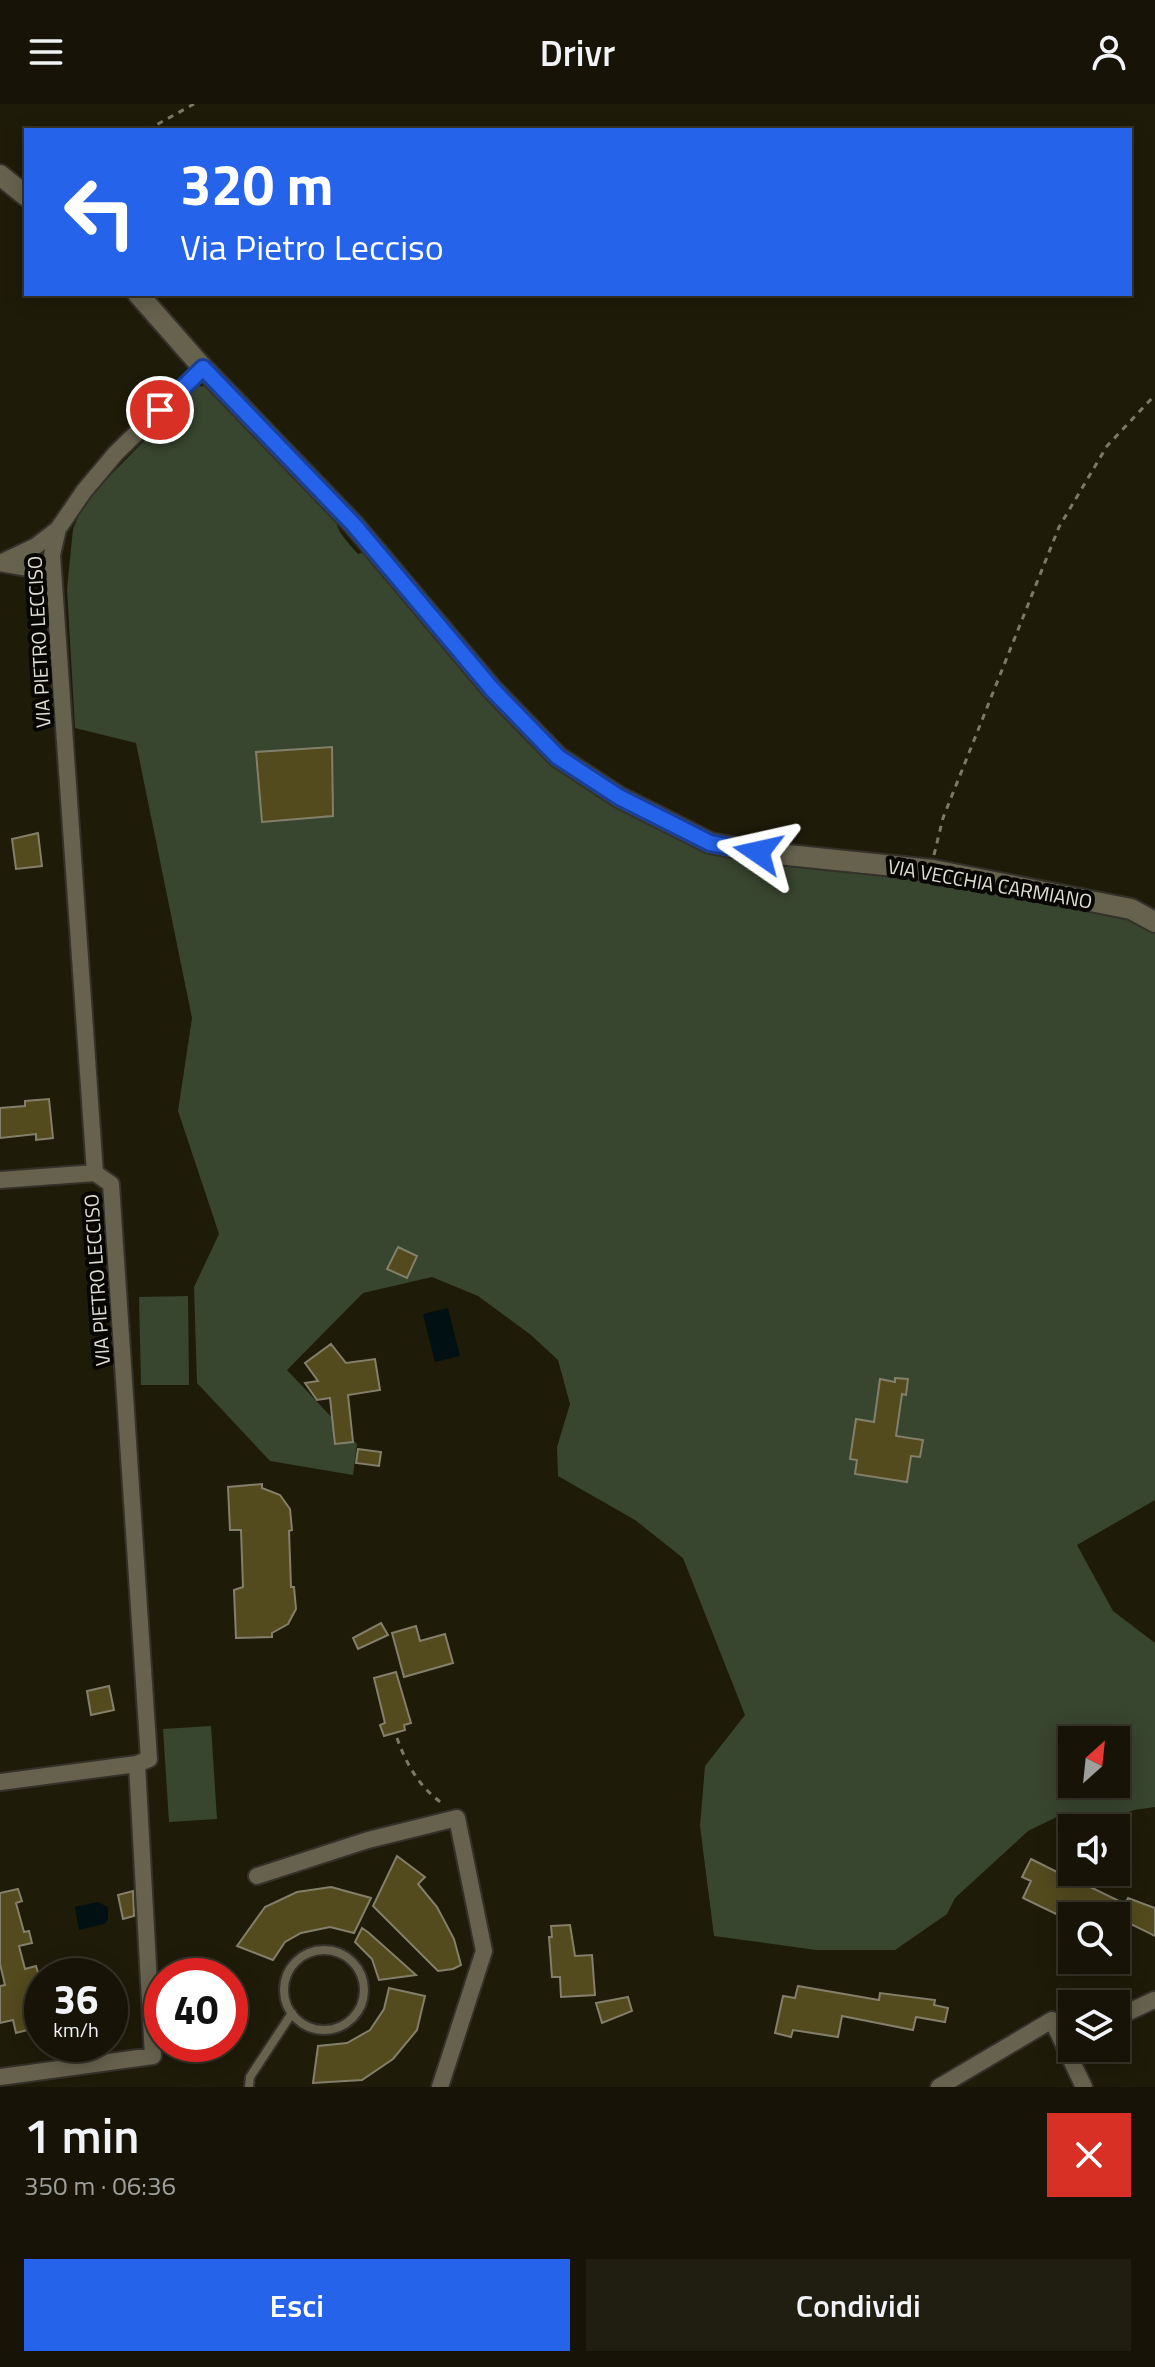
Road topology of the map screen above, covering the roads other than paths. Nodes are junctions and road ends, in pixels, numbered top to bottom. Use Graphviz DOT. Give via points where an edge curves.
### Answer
graph roads {
  1 [pos="0,175"];
  2 [pos="24,194"];
  3 [pos="140,296"];
  4 [pos="203,368"];
  5 [pos="58,529"];
  6 [pos="0,563"];
  7 [pos="52,578"];
  8 [pos="1155,922"];
  9 [pos="95,1173"];
  10 [pos="0,1180"];
  11 [pos="137,1764"];
  12 [pos="0,1782"];
  13 [pos="257,1876"];
  14 [pos="1154,2000"];
  15 [pos="1130,2011"];
  16 [pos="292,2013"];
  17 [pos="1058,2028"];
  18 [pos="1075,2062"];
  19 [pos="0,2077"];
  20 [pos="249,2087"];
  21 [pos="440,2087"];
  22 [pos="939,2087"];
  23 [pos="1084,2087"];
  1 -- 2 [label="street"];
  3 -- 4 [label="street, VIA VECCHIA CARMIANO"];
  4 -- 5 [label="street, VIA PIETRO LECCISO" via="116,453"];
  4 -- 8 [label="street, VIA VECCHIA CARMIANO" via="354,525 492,689 558,757 619,797 710,843 933,870 1131,909"];
  5 -- 6 [label="street"];
  5 -- 7 [label="street, VIA PIETRO LECCISO"];
  6 -- 7 [label="street"];
  7 -- 9 [label="street, VIA PIETRO LECCISO"];
  9 -- 10 [label="street"];
  9 -- 11 [label="street, VIA PIETRO LECCISO" via="111,1184 149,1759"];
  11 -- 12 [label="street"];
  11 -- 19 [label="street, VIA PIETRO LECCISO" via="153,2056"];
  13 -- 21 [label="street" via="457,1818 484,1951"];
  14 -- 15 [label="street"];
  16 -- 16 [label="lane" via="314,2028 342,2026 361,2006 363,1979 357,1966 337,1951 301,1957 286,1976 286,2001"];
  16 -- 20 [label="lane" via="250,2077"];
  17 -- 22 [label="street" via="1052,2020"];
  18 -- 23 [label="street"];
}
